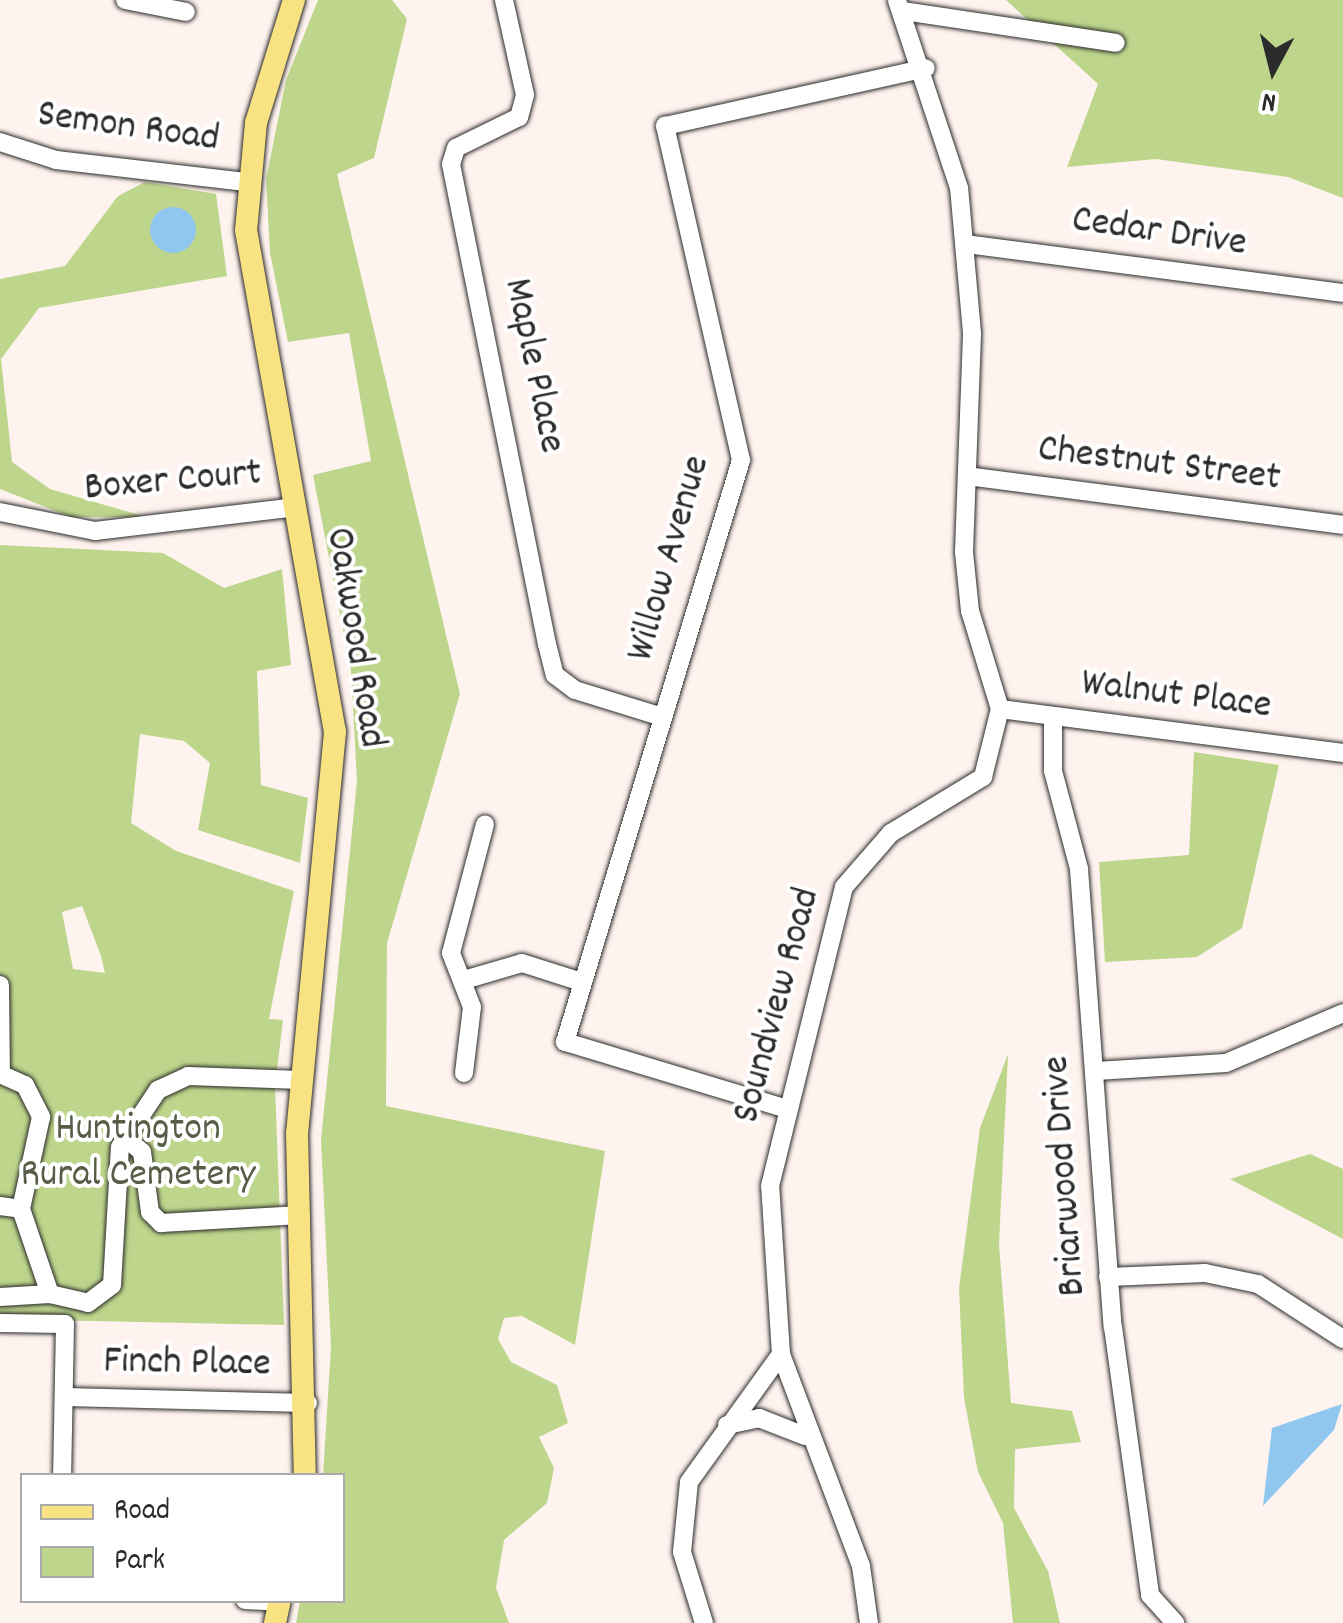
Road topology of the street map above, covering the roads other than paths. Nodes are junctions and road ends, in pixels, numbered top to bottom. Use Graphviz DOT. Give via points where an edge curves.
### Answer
graph roads {
  1 [pos="125,0"];
  2 [pos="294,0"];
  3 [pos="504,0"];
  4 [pos="900,5"];
  5 [pos="186,12"];
  6 [pos="1116,43"];
  7 [pos="926,68"];
  8 [pos="0,142"];
  9 [pos="246,182"];
  10 [pos="966,244"];
  11 [pos="1343,294"];
  12 [pos="967,476"];
  13 [pos="295,506"];
  14 [pos="0,512"];
  15 [pos="1343,525"];
  16 [pos="1000,708"];
  17 [pos="663,717"];
  18 [pos="1053,717"];
  19 [pos="1343,753"];
  20 [pos="485,824"];
  21 [pos="464,980"];
  22 [pos="582,982"];
  23 [pos="0,985"];
  24 [pos="1343,1013"];
  25 [pos="1096,1072"];
  26 [pos="464,1073"];
  27 [pos="0,1074"];
  28 [pos="301,1080"];
  29 [pos="784,1108"];
  30 [pos="124,1136"];
  31 [pos="0,1206"];
  32 [pos="21,1209"];
  33 [pos="301,1215"];
  34 [pos="1108,1277"];
  35 [pos="50,1294"];
  36 [pos="0,1296"];
  37 [pos="0,1323"];
  38 [pos="1343,1339"];
  39 [pos="781,1354"];
  40 [pos="64,1397"];
  41 [pos="308,1403"];
  42 [pos="726,1426"];
  43 [pos="807,1437"];
  44 [pos="62,1473"];
  45 [pos="305,1473"];
  46 [pos="704,1623"];
  47 [pos="869,1623"];
  48 [pos="1175,1623"];
  1 -- 5 [label="street"];
  2 -- 9 [label="main road, Oakwood Road" via="263,88"];
  3 -- 17 [label="street, Maple Place" via="524,95 520,117 456,148 451,164 547,644 555,675 575,690"];
  4 -- 6 [label="street"];
  4 -- 7 [label="street"];
  7 -- 10 [label="street" via="949,136"];
  7 -- 17 [label="street, Willow Avenue" via="665,126 741,460"];
  8 -- 9 [label="street, Semon Road" via="56,160"];
  9 -- 13 [label="main road, Oakwood Road" via="249,269"];
  10 -- 11 [label="street, Cedar Drive"];
  10 -- 12 [label="street"];
  12 -- 15 [label="street, Chestnut Street"];
  12 -- 16 [label="street" via="970,611"];
  13 -- 14 [label="street, Boxer Court" via="96,531"];
  13 -- 28 [label="main road, Oakwood Road" via="329,684 335,780"];
  16 -- 18 [label="street, Walnut Place"];
  16 -- 29 [label="street, Soundview Road" via="983,778 890,832 844,887"];
  17 -- 22 [label="street, Willow Avenue"];
  18 -- 19 [label="street, Walnut Place"];
  18 -- 25 [label="street, Briarwood Drive" via="1053,771 1079,869"];
  20 -- 21 [label="street" via="452,953"];
  21 -- 22 [label="street" via="522,964"];
  21 -- 26 [label="street" via="472,1007"];
  22 -- 29 [label="street, Willow Avenue" via="565,1042"];
  23 -- 27 [label="street"];
  24 -- 25 [label="street" via="1226,1062"];
  25 -- 34 [label="street, Briarwood Drive"];
  27 -- 32 [label="street" via="25,1084 40,1117"];
  28 -- 30 [label="street" via="188,1076 148,1100"];
  28 -- 33 [label="main road, Oakwood Road"];
  29 -- 39 [label="street, Soundview Road" via="768,1239"];
  30 -- 33 [label="street" via="142,1152 150,1212 161,1224"];
  30 -- 35 [label="street" via="112,1285 78,1304"];
  31 -- 32 [label="street"];
  32 -- 35 [label="street"];
  33 -- 41 [label="main road, Oakwood Road"];
  34 -- 38 [label="street" via="1206,1273 1258,1284"];
  34 -- 48 [label="street, Briarwood Drive" via="1150,1595"];
  35 -- 36 [label="street"];
  37 -- 40 [label="street" via="65,1324"];
  39 -- 42 [label="street"];
  39 -- 43 [label="street, Soundview Road"];
  40 -- 41 [label="street, Finch Place"];
  40 -- 44 [label="street"];
  41 -- 45 [label="main road, Oakwood Road"];
  42 -- 43 [label="street" via="759,1418"];
  42 -- 46 [label="street" via="689,1482 680,1515"];
  43 -- 47 [label="street, Soundview Road" via="860,1566"];
}
